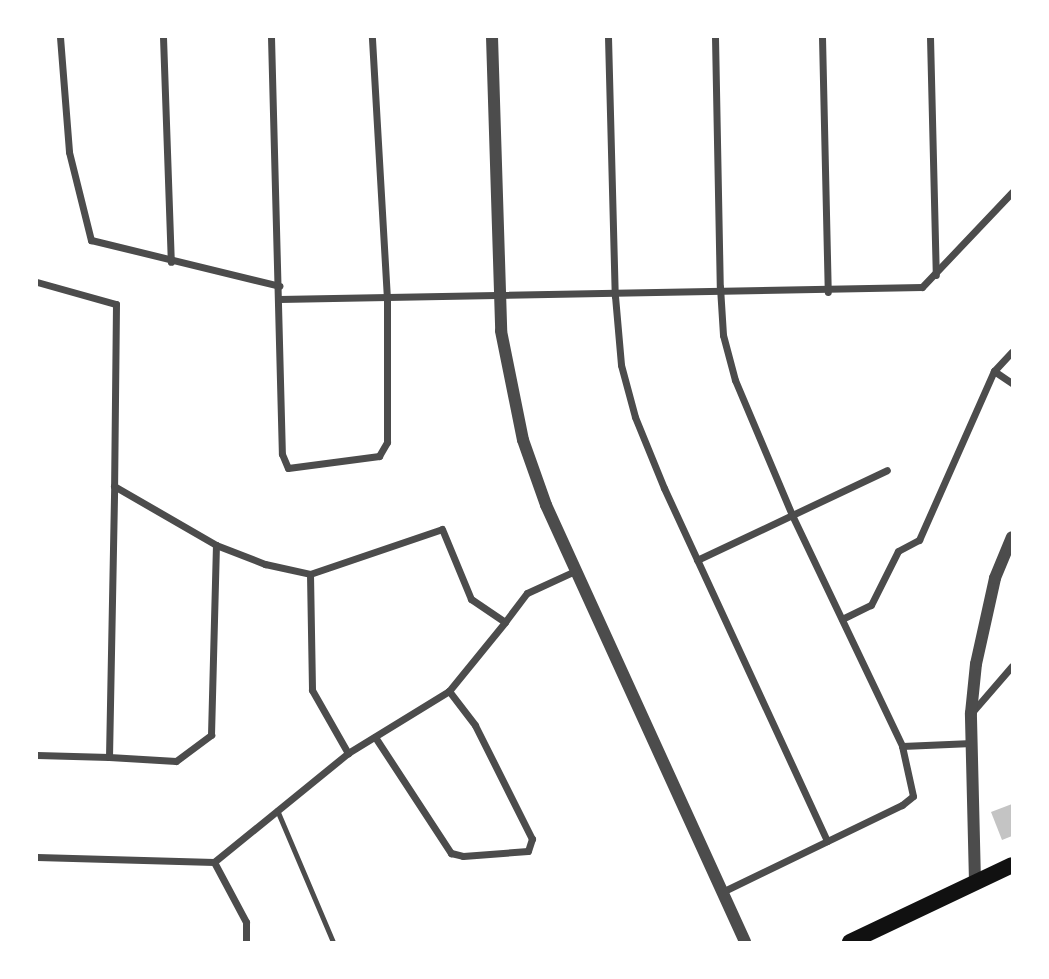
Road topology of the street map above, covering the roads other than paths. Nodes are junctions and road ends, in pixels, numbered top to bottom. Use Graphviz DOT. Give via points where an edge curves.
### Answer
graph roads {
  1 [pos="60,37"];
  2 [pos="163,37"];
  3 [pos="271,37"];
  4 [pos="372,37"];
  5 [pos="492,37"];
  6 [pos="608,37"];
  7 [pos="715,37"];
  8 [pos="822,37"];
  9 [pos="930,37"];
  10 [pos="1012,192"];
  11 [pos="171,262"];
  12 [pos="936,275"];
  13 [pos="37,282"];
  14 [pos="279,286"];
  15 [pos="828,292"];
  16 [pos="721,295"];
  17 [pos="615,296"];
  18 [pos="499,298"];
  19 [pos="279,299"];
  20 [pos="387,299"];
  21 [pos="1012,352"];
  22 [pos="994,371"];
  23 [pos="1012,383"];
  24 [pos="887,470"];
  25 [pos="114,486"];
  26 [pos="792,515"];
  27 [pos="1012,537"];
  28 [pos="216,545"];
  29 [pos="697,560"];
  30 [pos="575,571"];
  31 [pos="310,574"];
  32 [pos="842,620"];
  33 [pos="505,622"];
  34 [pos="1012,666"];
  35 [pos="449,691"];
  36 [pos="971,713"];
  37 [pos="375,737"];
  38 [pos="973,743"];
  39 [pos="902,746"];
  40 [pos="348,753"];
  41 [pos="37,755"];
  42 [pos="109,757"];
  43 [pos="277,808"];
  44 [pos="827,841"];
  45 [pos="37,857"];
  46 [pos="214,862"];
  47 [pos="1012,865"];
  48 [pos="975,883"];
  49 [pos="722,892"];
  50 [pos="246,942"];
  51 [pos="333,942"];
  52 [pos="745,942"];
  53 [pos="850,942"];
  1 -- 11 [label="street" via="69,152 86,232 97,245"];
  2 -- 11 [label="street"];
  3 -- 14 [label="street"];
  4 -- 20 [label="street"];
  5 -- 18 [label="street"];
  6 -- 17 [label="street"];
  7 -- 16 [label="street"];
  8 -- 15 [label="street"];
  9 -- 12 [label="street"];
  10 -- 12 [label="street"];
  11 -- 14 [label="street"];
  12 -- 15 [label="street" via="922,288"];
  13 -- 25 [label="street" via="117,304"];
  14 -- 19 [label="street"];
  15 -- 16 [label="street"];
  16 -- 17 [label="street"];
  16 -- 26 [label="street" via="723,335 735,380"];
  17 -- 18 [label="street"];
  17 -- 29 [label="street" via="621,365 635,417"];
  18 -- 20 [label="street"];
  18 -- 30 [label="street" via="509,383 523,440"];
  19 -- 20 [label="street"];
  19 -- 20 [label="street" via="282,454 288,468 379,456 387,442"];
  21 -- 22 [label="street"];
  22 -- 23 [label="street"];
  22 -- 32 [label="street" via="919,540 898,551 871,605"];
  24 -- 26 [label="street"];
  25 -- 28 [label="street"];
  25 -- 42 [label="street"];
  26 -- 29 [label="street"];
  26 -- 32 [label="street"];
  27 -- 36 [label="street" via="983,625"];
  28 -- 31 [label="street" via="265,564"];
  28 -- 42 [label="street" via="211,735 176,761"];
  29 -- 44 [label="street"];
  30 -- 33 [label="street" via="527,593"];
  30 -- 49 [label="street"];
  31 -- 33 [label="street" via="442,529 471,599"];
  31 -- 40 [label="street" via="312,690"];
  32 -- 39 [label="street"];
  33 -- 35 [label="street"];
  34 -- 36 [label="street"];
  35 -- 37 [label="street"];
  35 -- 37 [label="street" via="475,725 521,816 532,839 528,851 451,853"];
  36 -- 38 [label="street"];
  37 -- 40 [label="street"];
  38 -- 39 [label="street"];
  38 -- 48 [label="street"];
  39 -- 44 [label="street" via="913,796"];
  40 -- 43 [label="street"];
  41 -- 42 [label="street"];
  43 -- 46 [label="street"];
  43 -- 51 [label="lane"];
  44 -- 49 [label="street"];
  45 -- 46 [label="street"];
  46 -- 50 [label="street" via="246,922"];
  47 -- 48 [label="main road"];
  48 -- 53 [label="main road"];
  49 -- 52 [label="street"];
}
